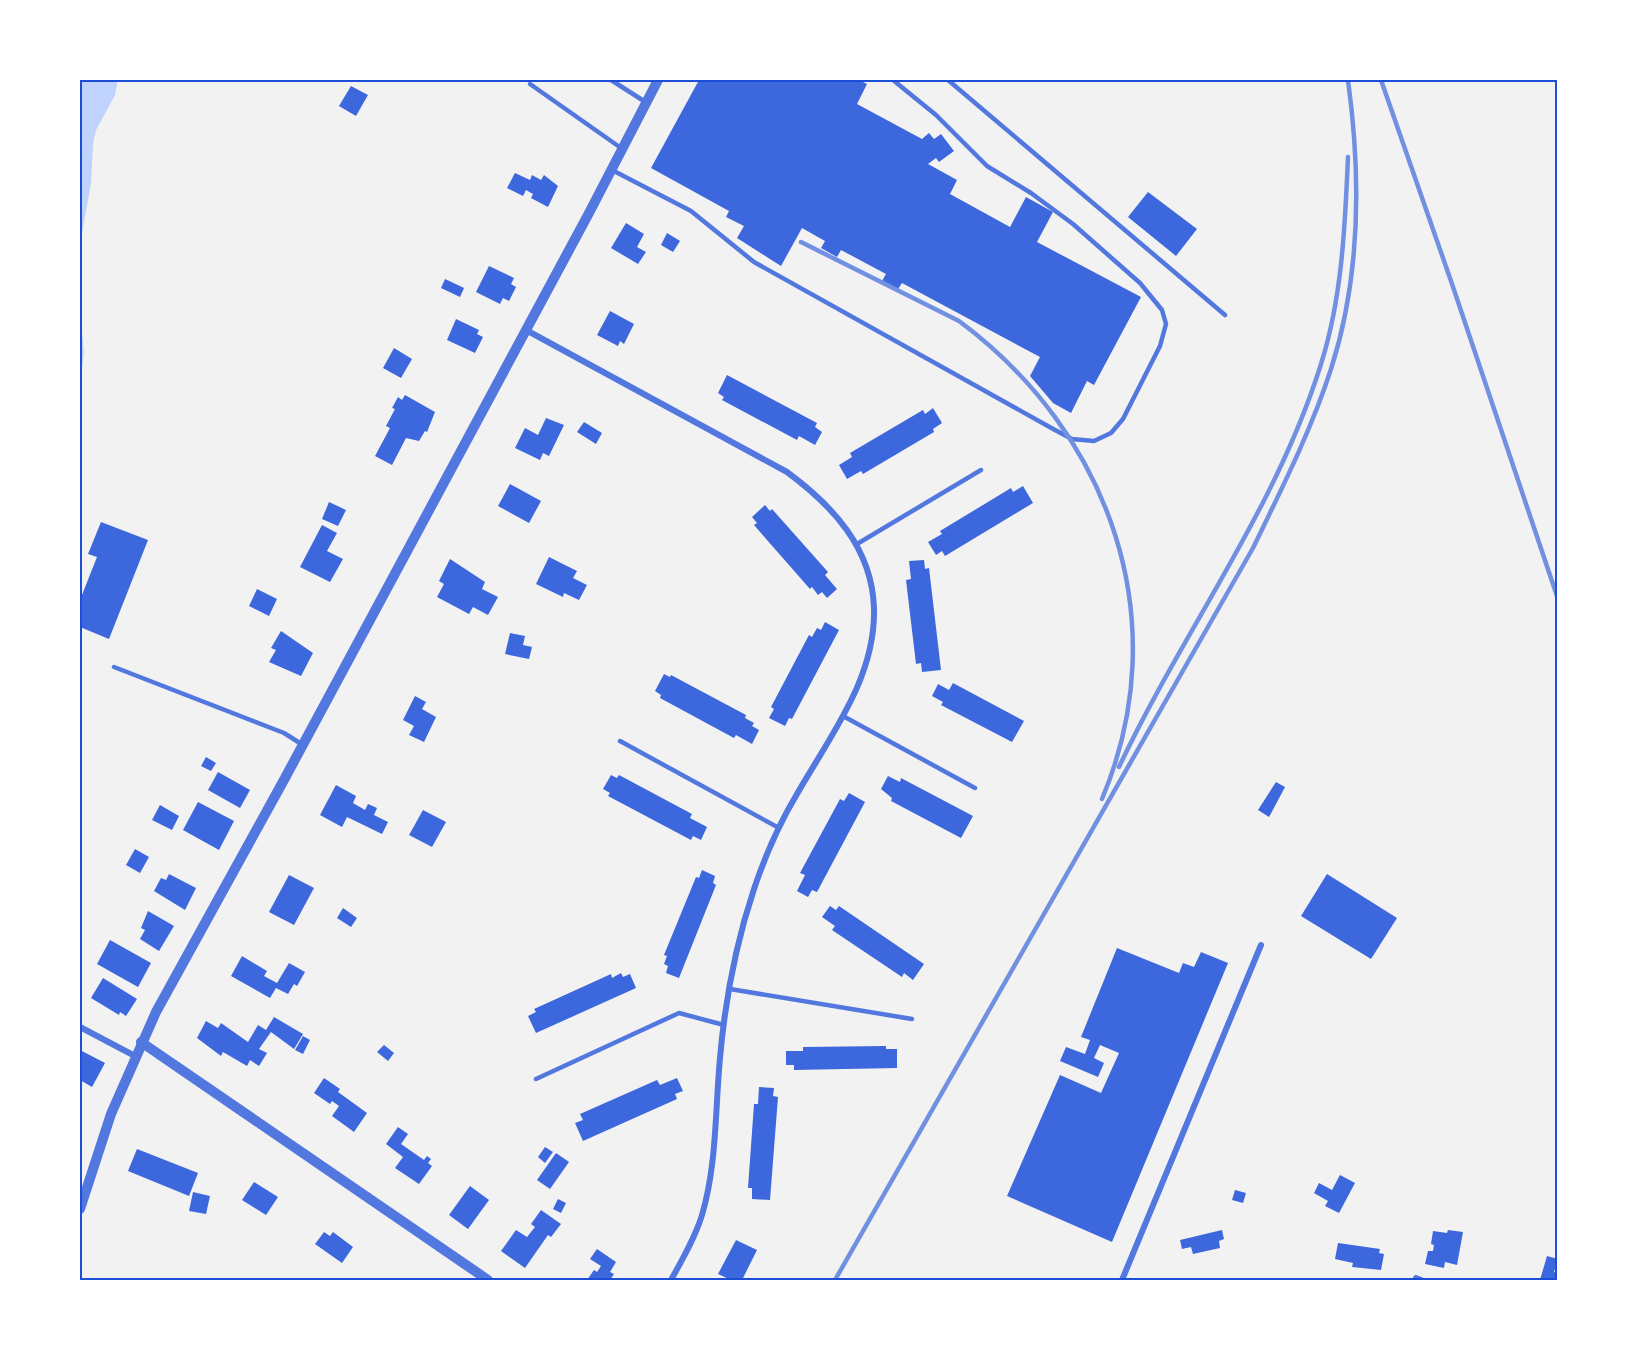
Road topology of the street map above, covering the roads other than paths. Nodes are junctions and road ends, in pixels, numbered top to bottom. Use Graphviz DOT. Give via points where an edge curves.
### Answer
graph roads {
  1 [pos="611,80"];
  2 [pos="658,80"];
  3 [pos="892,80"];
  4 [pos="948,80"];
  5 [pos="530,84"];
  6 [pos="647,103"];
  7 [pos="623,150"];
  8 [pos="612,170"];
  9 [pos="1225,315"];
  10 [pos="526,330"];
  11 [pos="981,470"];
  12 [pos="857,544"];
  13 [pos="114,667"];
  14 [pos="843,716"];
  15 [pos="620,741"];
  16 [pos="303,745"];
  17 [pos="975,788"];
  18 [pos="779,828"];
  19 [pos="1261,945"];
  20 [pos="730,989"];
  21 [pos="912,1019"];
  22 [pos="724,1025"];
  23 [pos="80,1027"];
  24 [pos="141,1042"];
  25 [pos="135,1056"];
  26 [pos="536,1079"];
  27 [pos="80,1209"];
  28 [pos="488,1281"];
  29 [pos="671,1281"];
  30 [pos="1122,1281"];
  1 -- 6 [label="lane"];
  2 -- 6 [label="street"];
  3 -- 8 [label="lane" via="936,115 987,166 1073,224 1140,283 1162,310 1166,324 1160,346 1123,419 1111,433 1094,441 1072,439 754,262 691,211"];
  4 -- 9 [label="lane"];
  5 -- 7 [label="lane"];
  6 -- 7 [label="street"];
  7 -- 8 [label="street"];
  8 -- 10 [label="street"];
  10 -- 12 [label="street" via="787,472 815,492"];
  10 -- 16 [label="street"];
  11 -- 12 [label="lane"];
  12 -- 14 [label="street" via="872,588 873,629 864,671"];
  13 -- 16 [label="lane" via="284,733"];
  14 -- 17 [label="lane"];
  14 -- 18 [label="street"];
  15 -- 18 [label="lane"];
  16 -- 24 [label="street"];
  18 -- 20 [label="street" via="753,891"];
  19 -- 30 [label="street"];
  20 -- 21 [label="lane"];
  20 -- 22 [label="street"];
  22 -- 26 [label="lane" via="680,1013"];
  22 -- 29 [label="street" via="708,1193 692,1240"];
  23 -- 25 [label="street"];
  24 -- 25 [label="street"];
  24 -- 28 [label="street"];
  25 -- 27 [label="street"];
}
